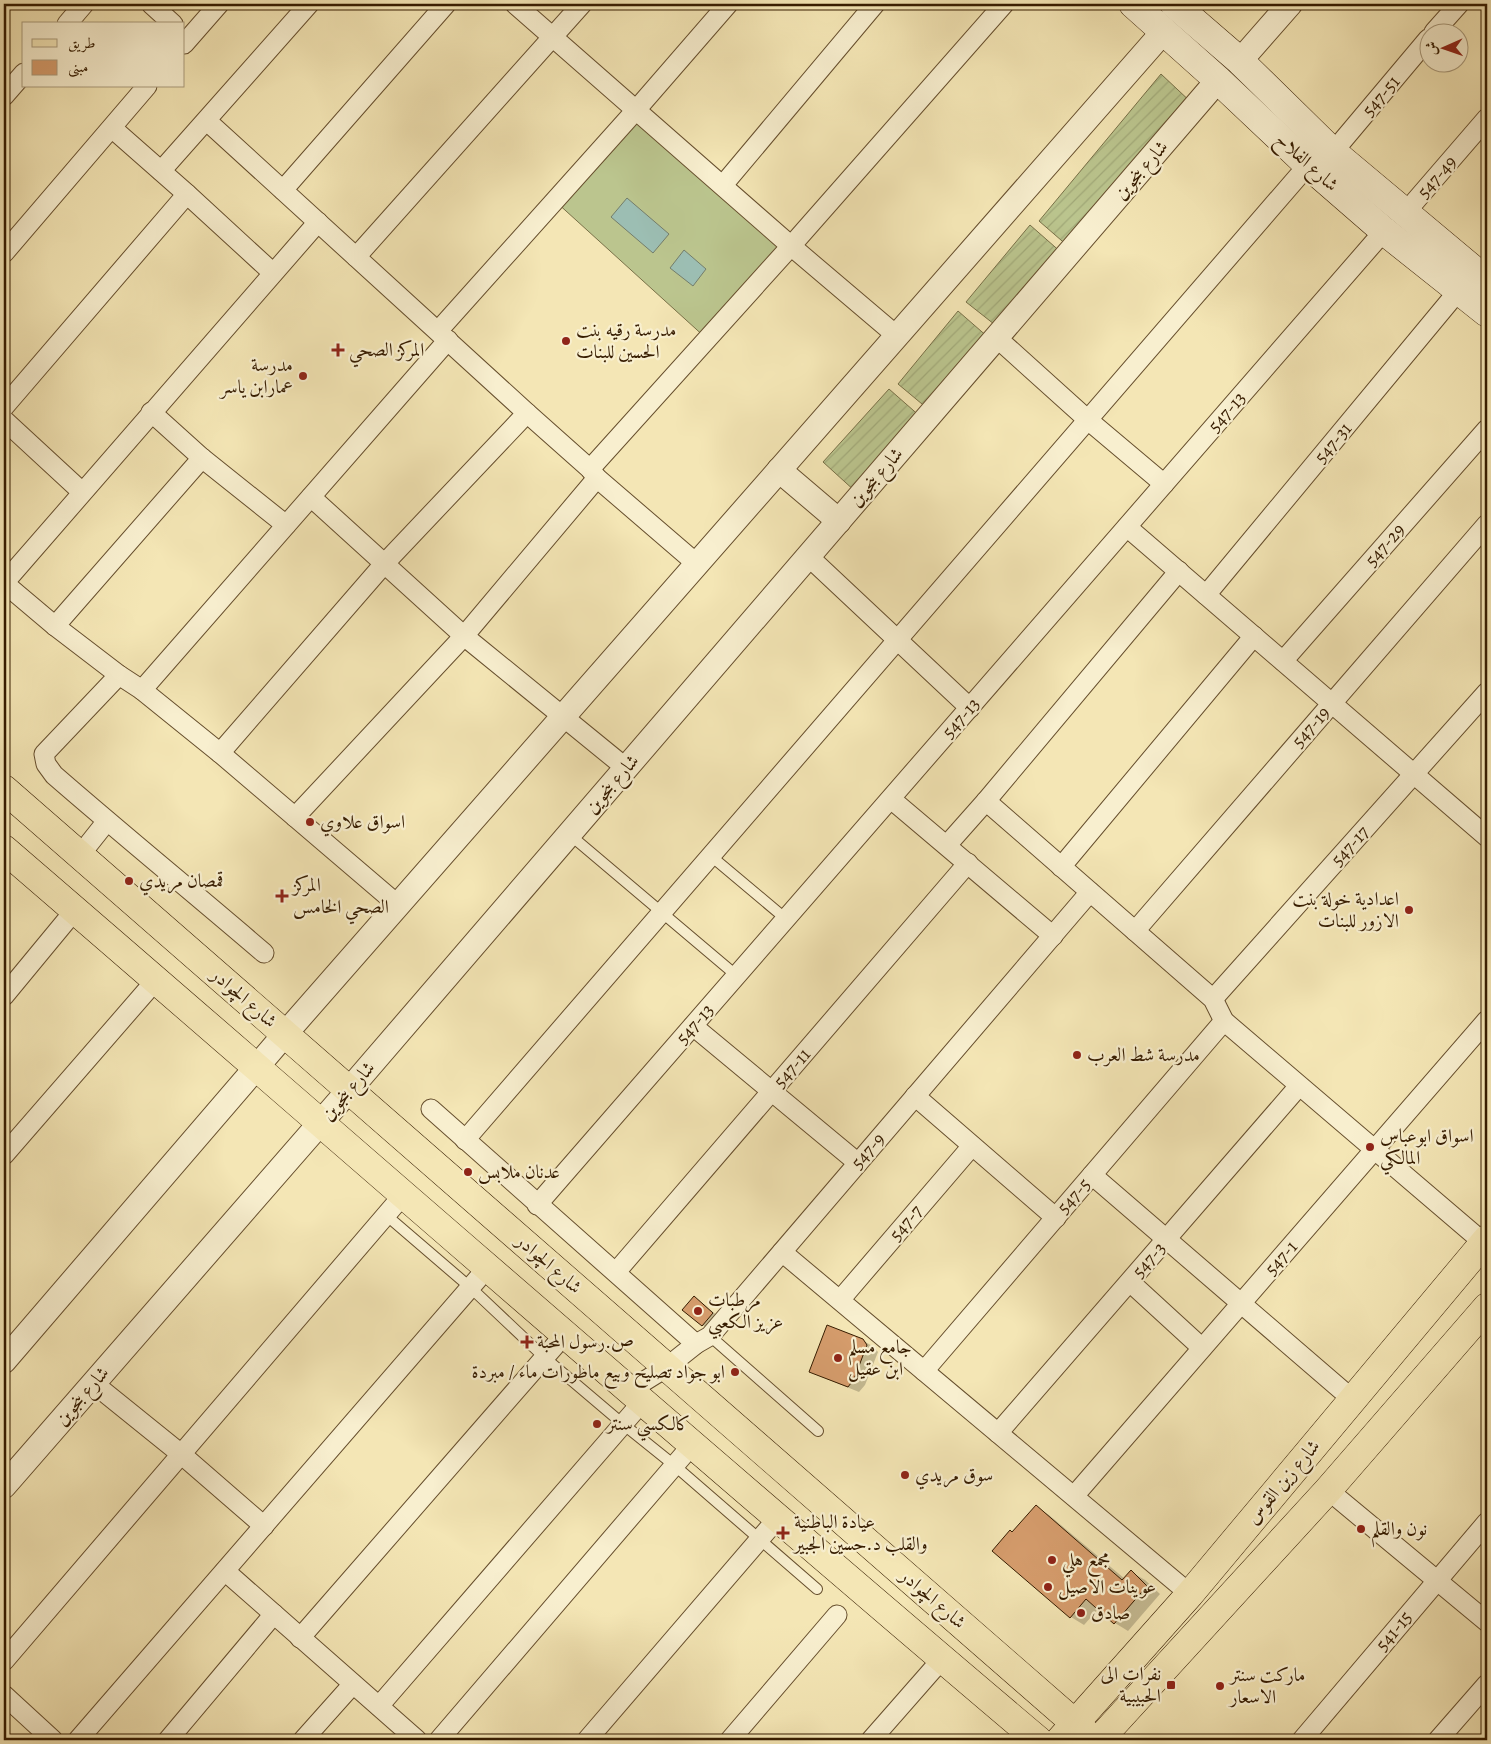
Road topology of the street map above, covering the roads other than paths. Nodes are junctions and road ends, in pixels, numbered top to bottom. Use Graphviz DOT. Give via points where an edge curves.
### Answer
graph roads {
  1 [pos="84,4"];
  2 [pos="151,4"];
  3 [pos="218,4"];
  4 [pos="309,4"];
  5 [pos="446,4"];
  6 [pos="515,4"];
  7 [pos="582,4"];
  8 [pos="728,4"];
  9 [pos="875,4"];
  10 [pos="1004,4"];
  11 [pos="1133,4"];
  12 [pos="1290,4"];
  13 [pos="1459,4"];
  14 [pos="1181,6"];
  15 [pos="69,22"];
  16 [pos="171,22"];
  17 [pos="1443,22"];
  18 [pos="1164,31"];
  19 [pos="552,36"];
  20 [pos="185,39"];
  21 [pos="1418,52"];
  22 [pos="1240,61"];
  23 [pos="22,75"];
  24 [pos="1218,80"];
  25 [pos="145,88"];
  26 [pos="4,96"];
  27 [pos="636,110"];
  28 [pos="1487,118"];
  29 [pos="207,121"];
  30 [pos="112,128"];
  31 [pos="1333,152"];
  32 [pos="1308,165"];
  33 [pos="161,171"];
  34 [pos="723,185"];
  35 [pos="283,190"];
  36 [pos="187,194"];
  37 [pos="1406,213"];
  38 [pos="318,222"];
  39 [pos="1384,231"];
  40 [pos="791,246"];
  41 [pos="4,253"];
  42 [pos="356,257"];
  43 [pos="273,273"];
  44 [pos="1487,280"];
  45 [pos="1459,290"];
  46 [pos="1487,313"];
  47 [pos="443,336"];
  48 [pos="897,336"];
  49 [pos="996,338"];
  50 [pos="4,407"];
  51 [pos="151,412"];
  52 [pos="527,413"];
  53 [pos="4,420"];
  54 [pos="1088,420"];
  55 [pos="1487,429"];
  56 [pos="202,458"];
  57 [pos="779,470"];
  58 [pos="594,473"];
  59 [pos="1164,484"];
  60 [pos="82,492"];
  61 [pos="311,497"];
  62 [pos="839,521"];
  63 [pos="1487,524"];
  64 [pos="286,525"];
  65 [pos="1127,527"];
  66 [pos="808,556"];
  67 [pos="384,564"];
  68 [pos="697,564"];
  69 [pos="1179,571"];
  70 [pos="4,583"];
  71 [pos="1206,595"];
  72 [pos="55,626"];
  73 [pos="464,636"];
  74 [pos="1254,636"];
  75 [pos="898,640"];
  76 [pos="1283,661"];
  77 [pos="119,674"];
  78 [pos="142,690"];
  79 [pos="1487,692"];
  80 [pos="1332,703"];
  81 [pos="970,708"];
  82 [pos="563,716"];
  83 [pos="220,753"];
  84 [pos="626,768"];
  85 [pos="1414,774"];
  86 [pos="4,789"];
  87 [pos="891,799"];
  88 [pos="986,801"];
  89 [pos="295,818"];
  90 [pos="107,821"];
  91 [pos="569,834"];
  92 [pos="1487,837"];
  93 [pos="946,845"];
  94 [pos="4,849"];
  95 [pos="80,855"];
  96 [pos="711,856"];
  97 [pos="968,863"];
  98 [pos="1062,867"];
  99 [pos="1090,892"];
  100 [pos="398,905"];
  101 [pos="75,910"];
  102 [pos="662,913"];
  103 [pos="786,919"];
  104 [pos="1135,931"];
  105 [pos="1053,936"];
  106 [pos="264,953"];
  107 [pos="737,976"];
  108 [pos="156,980"];
  109 [pos="4,996"];
  110 [pos="1213,999"];
  111 [pos="1487,1020"];
  112 [pos="1224,1021"];
  113 [pos="693,1026"];
  114 [pos="285,1034"];
  115 [pos="256,1067"];
  116 [pos="1299,1086"];
  117 [pos="349,1090"];
  118 [pos="772,1091"];
  119 [pos="915,1096"];
  120 [pos="431,1110"];
  121 [pos="320,1122"];
  122 [pos="465,1140"];
  123 [pos="972,1146"];
  124 [pos="1374,1150"];
  125 [pos="4,1155"];
  126 [pos="858,1163"];
  127 [pos="1092,1175"];
  128 [pos="404,1194"];
  129 [pos="538,1205"];
  130 [pos="386,1215"];
  131 [pos="1056,1218"];
  132 [pos="1167,1240"];
  133 [pos="1485,1241"];
  134 [pos="782,1252"];
  135 [pos="488,1267"];
  136 [pos="616,1272"];
  137 [pos="1130,1282"];
  138 [pos="470,1288"];
  139 [pos="840,1300"];
  140 [pos="1241,1304"];
  141 [pos="1487,1307"];
  142 [pos="565,1334"];
  143 [pos="703,1340"];
  144 [pos="1202,1348"];
  145 [pos="544,1357"];
  146 [pos="4,1361"];
  147 [pos="667,1367"];
  148 [pos="924,1371"];
  149 [pos="93,1383"];
  150 [pos="636,1395"];
  151 [pos="1352,1400"];
  152 [pos="623,1424"];
  153 [pos="818,1431"];
  154 [pos="998,1433"];
  155 [pos="181,1454"];
  156 [pos="683,1455"];
  157 [pos="4,1486"];
  158 [pos="1328,1490"];
  159 [pos="1074,1496"];
  160 [pos="777,1519"];
  161 [pos="1487,1523"];
  162 [pos="264,1526"];
  163 [pos="759,1540"];
  164 [pos="225,1571"];
  165 [pos="1436,1580"];
  166 [pos="817,1589"];
  167 [pos="1190,1594"];
  168 [pos="274,1614"];
  169 [pos="837,1615"];
  170 [pos="1487,1622"];
  171 [pos="300,1638"];
  172 [pos="942,1659"];
  173 [pos="4,1661"];
  174 [pos="353,1684"];
  175 [pos="4,1695"];
  176 [pos="1483,1696"];
  177 [pos="378,1706"];
  178 [pos="1076,1735"];
  179 [pos="53,1740"];
  180 [pos="78,1740"];
  181 [pos="168,1740"];
  182 [pos="303,1740"];
  183 [pos="417,1740"];
  184 [pos="439,1740"];
  185 [pos="587,1740"];
  186 [pos="730,1740"];
  187 [pos="872,1740"];
  188 [pos="1038,1740"];
  189 [pos="1099,1740"];
  190 [pos="1302,1740"];
  191 [pos="1438,1740"];
  1 -- 15 [label="street"];
  2 -- 16 [label="street"];
  3 -- 20 [label="street"];
  4 -- 29 [label="street"];
  5 -- 35 [label="street"];
  6 -- 19 [label="street"];
  7 -- 19 [label="street"];
  8 -- 27 [label="street"];
  9 -- 34 [label="street"];
  10 -- 40 [label="street"];
  11 -- 18 [label="main road, شارع الفلاح"];
  12 -- 22 [label="street"];
  13 -- 17 [label="street"];
  14 -- 22 [label="main road, شارع الفلاح"];
  18 -- 24 [label="main road, شارع الفلاح"];
  18 -- 48 [label="street"];
  19 -- 27 [label="street"];
  19 -- 42 [label="street"];
  21 -- 31 [label="street, 547-51"];
  22 -- 31 [label="main road, شارع الفلاح"];
  23 -- 26 [label="street"];
  24 -- 32 [label="main road, شارع الفلاح"];
  24 -- 49 [label="street, شارع بنجوين"];
  25 -- 30 [label="street"];
  27 -- 34 [label="street"];
  27 -- 47 [label="street"];
  28 -- 37 [label="street, 547-49"];
  29 -- 33 [label="street"];
  29 -- 35 [label="street"];
  30 -- 33 [label="street"];
  30 -- 41 [label="street"];
  31 -- 37 [label="main road, شارع الفلاح"];
  32 -- 39 [label="main road, شارع الفلاح"];
  32 -- 54 [label="street"];
  33 -- 36 [label="street"];
  34 -- 40 [label="street"];
  35 -- 38 [label="street"];
  36 -- 43 [label="street"];
  36 -- 50 [label="street"];
  37 -- 44 [label="main road, شارع الفلاح"];
  38 -- 42 [label="street"];
  38 -- 43 [label="street"];
  39 -- 45 [label="main road, شارع الفلاح"];
  39 -- 59 [label="street, 547-13"];
  40 -- 48 [label="street"];
  40 -- 58 [label="street"];
  42 -- 47 [label="street"];
  43 -- 51 [label="street"];
  45 -- 46 [label="main road, شارع الفلاح"];
  45 -- 71 [label="street, 547-31"];
  47 -- 52 [label="street"];
  47 -- 61 [label="street"];
  48 -- 57 [label="street"];
  49 -- 54 [label="street"];
  49 -- 62 [label="street, شارع بنجوين"];
  51 -- 56 [label="street"];
  51 -- 60 [label="street"];
  52 -- 58 [label="street"];
  52 -- 67 [label="street"];
  53 -- 60 [label="street"];
  54 -- 59 [label="street"];
  54 -- 75 [label="street"];
  55 -- 76 [label="street, 547-29"];
  56 -- 64 [label="street"];
  56 -- 72 [label="street"];
  57 -- 62 [label="street"];
  57 -- 68 [label="street"];
  58 -- 68 [label="street"];
  58 -- 73 [label="street"];
  59 -- 65 [label="street, 547-13"];
  60 -- 70 [label="street"];
  61 -- 64 [label="street"];
  61 -- 67 [label="street"];
  62 -- 66 [label="street, شارع بنجوين"];
  63 -- 80 [label="street, 547-19"];
  64 -- 78 [label="street"];
  65 -- 69 [label="street"];
  65 -- 81 [label="street, 547-13"];
  66 -- 75 [label="street"];
  66 -- 84 [label="street, شارع بنجوين"];
  67 -- 73 [label="street"];
  67 -- 83 [label="street"];
  68 -- 82 [label="street"];
  69 -- 71 [label="street"];
  69 -- 88 [label="street"];
  70 -- 72 [label="street"];
  71 -- 74 [label="street"];
  72 -- 77 [label="street"];
  73 -- 82 [label="street"];
  73 -- 89 [label="street"];
  74 -- 76 [label="street"];
  74 -- 98 [label="street"];
  75 -- 81 [label="street"];
  75 -- 96 [label="street"];
  76 -- 80 [label="street"];
  77 -- 78 [label="street"];
  77 -- 90 [label="street" via="44,754 54,775"];
  78 -- 83 [label="street"];
  79 -- 85 [label="street, 547-17"];
  80 -- 85 [label="street"];
  80 -- 104 [label="street, 547-19"];
  81 -- 87 [label="street, 547-13"];
  82 -- 84 [label="street"];
  82 -- 100 [label="street"];
  83 -- 89 [label="street"];
  84 -- 91 [label="street, شارع بنجوين"];
  85 -- 92 [label="street"];
  85 -- 110 [label="street, 547-17"];
  86 -- 95 [label="main road, شارع الچوادر"];
  87 -- 93 [label="street"];
  87 -- 103 [label="street, 547-13"];
  88 -- 93 [label="street"];
  88 -- 98 [label="street"];
  89 -- 100 [label="street"];
  90 -- 95 [label="street"];
  90 -- 106 [label="street"];
  91 -- 102 [label="lane"];
  91 -- 117 [label="street, شارع بنجوين"];
  93 -- 97 [label="street"];
  94 -- 101 [label="main road"];
  95 -- 114 [label="main road, شارع الچوادر"];
  96 -- 102 [label="street"];
  96 -- 103 [label="lane"];
  97 -- 105 [label="street"];
  97 -- 118 [label="street, 547-11"];
  98 -- 99 [label="street"];
  99 -- 104 [label="street"];
  99 -- 105 [label="street, 547-9"];
  100 -- 114 [label="street"];
  101 -- 108 [label="main road"];
  101 -- 109 [label="street"];
  102 -- 107 [label="lane"];
  102 -- 122 [label="street"];
  103 -- 107 [label="street, 547-13"];
  104 -- 110 [label="street"];
  105 -- 119 [label="street, 547-9"];
  107 -- 113 [label="street, 547-13"];
  108 -- 115 [label="main road"];
  108 -- 125 [label="street"];
  110 -- 112 [label="street"];
  111 -- 124 [label="street, 547-1"];
  112 -- 116 [label="street"];
  112 -- 127 [label="street, 547-5"];
  113 -- 118 [label="street"];
  113 -- 129 [label="street, 547-13"];
  114 -- 115 [label="street"];
  114 -- 117 [label="main road, شارع الچوادر"];
  115 -- 121 [label="main road"];
  115 -- 146 [label="street"];
  116 -- 124 [label="street"];
  116 -- 132 [label="street, 547-3"];
  117 -- 121 [label="street, شارع بنجوين"];
  117 -- 147 [label="main road, شارع الچوادر"];
  118 -- 126 [label="street"];
  118 -- 136 [label="street, 547-11"];
  119 -- 123 [label="street"];
  119 -- 126 [label="street, 547-9"];
  120 -- 122 [label="street"];
  121 -- 128 [label="main road"];
  121 -- 149 [label="street, شارع بنجوين"];
  122 -- 129 [label="street"];
  123 -- 131 [label="street"];
  123 -- 139 [label="street, 547-7"];
  124 -- 133 [label="street"];
  124 -- 140 [label="street, 547-1"];
  126 -- 134 [label="street, 547-9"];
  127 -- 131 [label="street, 547-5"];
  127 -- 132 [label="street"];
  128 -- 130 [label="street"];
  128 -- 135 [label="main road"];
  129 -- 136 [label="street"];
  130 -- 138 [label="lane"];
  130 -- 155 [label="street"];
  131 -- 148 [label="street, 547-5"];
  132 -- 137 [label="street, 547-3"];
  132 -- 140 [label="street"];
  133 -- 151 [label="main road, شارع زين القوس"];
  134 -- 139 [label="street"];
  134 -- 143 [label="street, 547-9"];
  135 -- 138 [label="street"];
  135 -- 142 [label="main road"];
  136 -- 143 [label="street"];
  137 -- 144 [label="street"];
  137 -- 154 [label="street, 547-3"];
  138 -- 145 [label="lane"];
  138 -- 162 [label="street"];
  139 -- 148 [label="street"];
  140 -- 144 [label="street, 547-1"];
  140 -- 151 [label="street"];
  141 -- 158 [label="main road, شارع زين القوس"];
  142 -- 145 [label="street"];
  142 -- 150 [label="main road"];
  143 -- 147 [label="street, 547-9"];
  143 -- 153 [label="lane"];
  144 -- 159 [label="street, 547-1"];
  145 -- 152 [label="lane"];
  145 -- 171 [label="street"];
  147 -- 150 [label="street, 547-9"];
  147 -- 178 [label="main road, شارع الچوادر"];
  148 -- 154 [label="street"];
  149 -- 155 [label="street"];
  149 -- 157 [label="street, شارع بنجوين"];
  150 -- 152 [label="street, 547-9"];
  150 -- 156 [label="main road"];
  151 -- 167 [label="main road, شارع زين القوس"];
  152 -- 156 [label="lane"];
  152 -- 177 [label="street, 547-9"];
  154 -- 159 [label="street"];
  155 -- 162 [label="street"];
  155 -- 173 [label="street"];
  156 -- 160 [label="main road"];
  156 -- 163 [label="lane"];
  156 -- 184 [label="street"];
  158 -- 165 [label="street"];
  158 -- 189 [label="main road, شارع زين القوس"];
  159 -- 167 [label="street"];
  160 -- 163 [label="street"];
  160 -- 172 [label="main road"];
  161 -- 165 [label="street, 541-15"];
  162 -- 164 [label="street"];
  163 -- 166 [label="lane"];
  163 -- 185 [label="street"];
  164 -- 168 [label="street"];
  164 -- 180 [label="street"];
  165 -- 170 [label="street"];
  165 -- 190 [label="street, 541-15"];
  167 -- 178 [label="main road, شارع زين القوس"];
  168 -- 171 [label="street"];
  168 -- 181 [label="street"];
  169 -- 186 [label="street"];
  171 -- 174 [label="street"];
  172 -- 187 [label="street"];
  172 -- 188 [label="main road"];
  174 -- 177 [label="street"];
  174 -- 182 [label="street"];
  175 -- 179 [label="street"];
  176 -- 191 [label="street"];
  177 -- 183 [label="street"];
}
